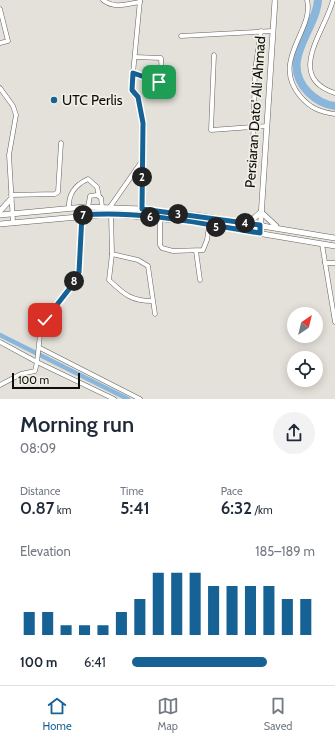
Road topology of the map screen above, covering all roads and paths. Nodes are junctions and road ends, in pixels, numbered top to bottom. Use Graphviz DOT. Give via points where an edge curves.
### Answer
graph roads {
  1 [pos="103,0"];
  2 [pos="274,0"];
  3 [pos="307,0"];
  4 [pos="333,0"];
  5 [pos="140,1"];
  6 [pos="0,9"];
  7 [pos="261,31"];
  8 [pos="272,31"];
  9 [pos="181,36"];
  10 [pos="0,43"];
  11 [pos="214,55"];
  12 [pos="135,57"];
  13 [pos="133,73"];
  14 [pos="0,88"];
  15 [pos="335,93"];
  16 [pos="335,114"];
  17 [pos="254,126"];
  18 [pos="267,126"];
  19 [pos="62,143"];
  20 [pos="253,145"];
  21 [pos="142,161"];
  22 [pos="99,196"];
  23 [pos="11,197"];
  24 [pos="88,207"];
  25 [pos="102,207"];
  26 [pos="110,207"];
  27 [pos="69,208"];
  28 [pos="142,209"];
  29 [pos="0,211"];
  30 [pos="261,212"];
  31 [pos="12,213"];
  32 [pos="111,214"];
  33 [pos="0,215"];
  34 [pos="82,215"];
  35 [pos="160,218"];
  36 [pos="13,222"];
  37 [pos="242,223"];
  38 [pos="0,224"];
  39 [pos="260,225"];
  40 [pos="209,226"];
  41 [pos="278,228"];
  42 [pos="260,233"];
  43 [pos="335,238"];
  44 [pos="322,244"];
  45 [pos="335,246"];
  46 [pos="196,251"];
  47 [pos="112,254"];
  48 [pos="325,263"];
  49 [pos="335,263"];
  50 [pos="200,280"];
  51 [pos="152,301"];
  52 [pos="155,314"];
  53 [pos="335,322"];
  54 [pos="0,342"];
  55 [pos="40,350"];
  56 [pos="37,360"];
  57 [pos="0,385"];
  58 [pos="114,399"];
  59 [pos="140,399"];
  1 -- 5 [label="street" via="114,5"];
  2 -- 8 [label="street, Persiaran Dato' Ali Ahmad"];
  3 -- 16 [label="street" via="308,12 292,51 291,77 297,92 311,107"];
  4 -- 15 [label="street" via="311,52 310,65 314,79"];
  5 -- 12 [label="street"];
  6 -- 10 [label="street" via="8,41"];
  7 -- 8 [label="street"];
  7 -- 9 [label="street"];
  7 -- 17 [label="street" via="255,70"];
  8 -- 18 [label="street, Persiaran Dato' Ali Ahmad"];
  11 -- 17 [label="street" via="211,130"];
  12 -- 13 [label="street"];
  12 -- 13 [label="street" via="163,59 162,78 159,82 153,81 141,74"];
  13 -- 21 [label="street" via="132,90 138,97 143,123"];
  14 -- 23 [label="street" via="13,106 16,115 9,156"];
  17 -- 18 [label="street"];
  17 -- 20 [label="street"];
  18 -- 30 [label="street, Persiaran Dato' Ali Ahmad"];
  19 -- 23 [label="street" via="58,192"];
  21 -- 26 [label="street"];
  21 -- 28 [label="street"];
  22 -- 24 [label="street" via="90,196"];
  22 -- 25 [label="street"];
  22 -- 27 [label="street" via="97,187 88,179 73,189"];
  23 -- 29 [label="street"];
  23 -- 31 [label="street"];
  24 -- 25 [label="street"];
  24 -- 27 [label="street"];
  25 -- 26 [label="street"];
  26 -- 28 [label="street"];
  27 -- 31 [label="street"];
  28 -- 37 [label="street"];
  30 -- 37 [label="street" via="254,219"];
  30 -- 39 [label="street, Persiaran Dato' Ali Ahmad"];
  30 -- 41 [label="street"];
  31 -- 33 [label="street"];
  31 -- 36 [label="street"];
  32 -- 34 [label="street"];
  32 -- 35 [label="street"];
  32 -- 47 [label="street"];
  34 -- 36 [label="street"];
  34 -- 55 [label="street" via="79,272 41,326"];
  35 -- 40 [label="street"];
  35 -- 46 [label="street" via="162,248 173,251"];
  36 -- 38 [label="street"];
  37 -- 39 [label="street"];
  39 -- 41 [label="street"];
  39 -- 42 [label="street, Persiaran Dato' Ali Ahmad"];
  40 -- 42 [label="street"];
  40 -- 46 [label="street" via="205,248"];
  41 -- 43 [label="street"];
  42 -- 44 [label="street"];
  44 -- 45 [label="street"];
  44 -- 48 [label="street"];
  46 -- 50 [label="street"];
  47 -- 51 [label="street" via="138,260 148,266"];
  47 -- 51 [label="street" via="109,280 132,299"];
  48 -- 49 [label="street"];
  48 -- 53 [label="street"];
  51 -- 52 [label="street"];
  54 -- 56 [label="street"];
  55 -- 56 [label="street"];
  55 -- 59 [label="street"];
  56 -- 57 [label="street" via="35,371 21,374"];
  56 -- 58 [label="street"];
}
